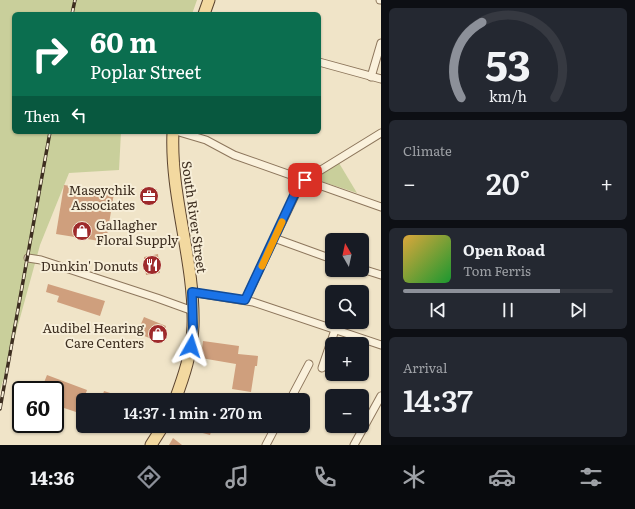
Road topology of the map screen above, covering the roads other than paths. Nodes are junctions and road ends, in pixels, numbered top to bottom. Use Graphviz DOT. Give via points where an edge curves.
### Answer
graph roads {
  1 [pos="209,0"];
  2 [pos="205,12"];
  3 [pos="381,43"];
  4 [pos="321,63"];
  5 [pos="371,77"];
  6 [pos="381,79"];
  7 [pos="381,133"];
  8 [pos="173,134"];
  9 [pos="186,134"];
  10 [pos="304,181"];
  11 [pos="381,207"];
  12 [pos="274,238"];
  13 [pos="325,256"];
  14 [pos="28,258"];
  15 [pos="369,271"];
  16 [pos="381,275"];
  17 [pos="192,292"];
  18 [pos="245,300"];
  19 [pos="193,311"];
  20 [pos="335,330"];
  21 [pos="381,345"];
  22 [pos="309,364"];
  23 [pos="322,368"];
  24 [pos="177,393"];
  25 [pos="294,393"];
  26 [pos="381,396"];
  27 [pos="159,433"];
  28 [pos="272,433"];
  29 [pos="151,445"];
  30 [pos="266,445"];
  31 [pos="354,445"];
  1 -- 2 [label="main road"];
  3 -- 5 [label="street"];
  4 -- 5 [label="street"];
  5 -- 6 [label="street"];
  7 -- 10 [label="street"];
  8 -- 17 [label="main road, South River Street" via="175,181"];
  9 -- 10 [label="street"];
  10 -- 11 [label="street"];
  10 -- 12 [label="street" via="296,191"];
  12 -- 13 [label="street"];
  12 -- 18 [label="street"];
  14 -- 19 [label="street" via="41,260"];
  15 -- 16 [label="street"];
  17 -- 18 [label="street"];
  17 -- 19 [label="main road, South River Street"];
  18 -- 20 [label="street"];
  19 -- 24 [label="main road, South River Street" via="189,354"];
  20 -- 21 [label="street"];
  20 -- 23 [label="street"];
  22 -- 25 [label="street"];
  26 -- 31 [label="street"];
  27 -- 29 [label="main road"];
  28 -- 30 [label="street"];
}
